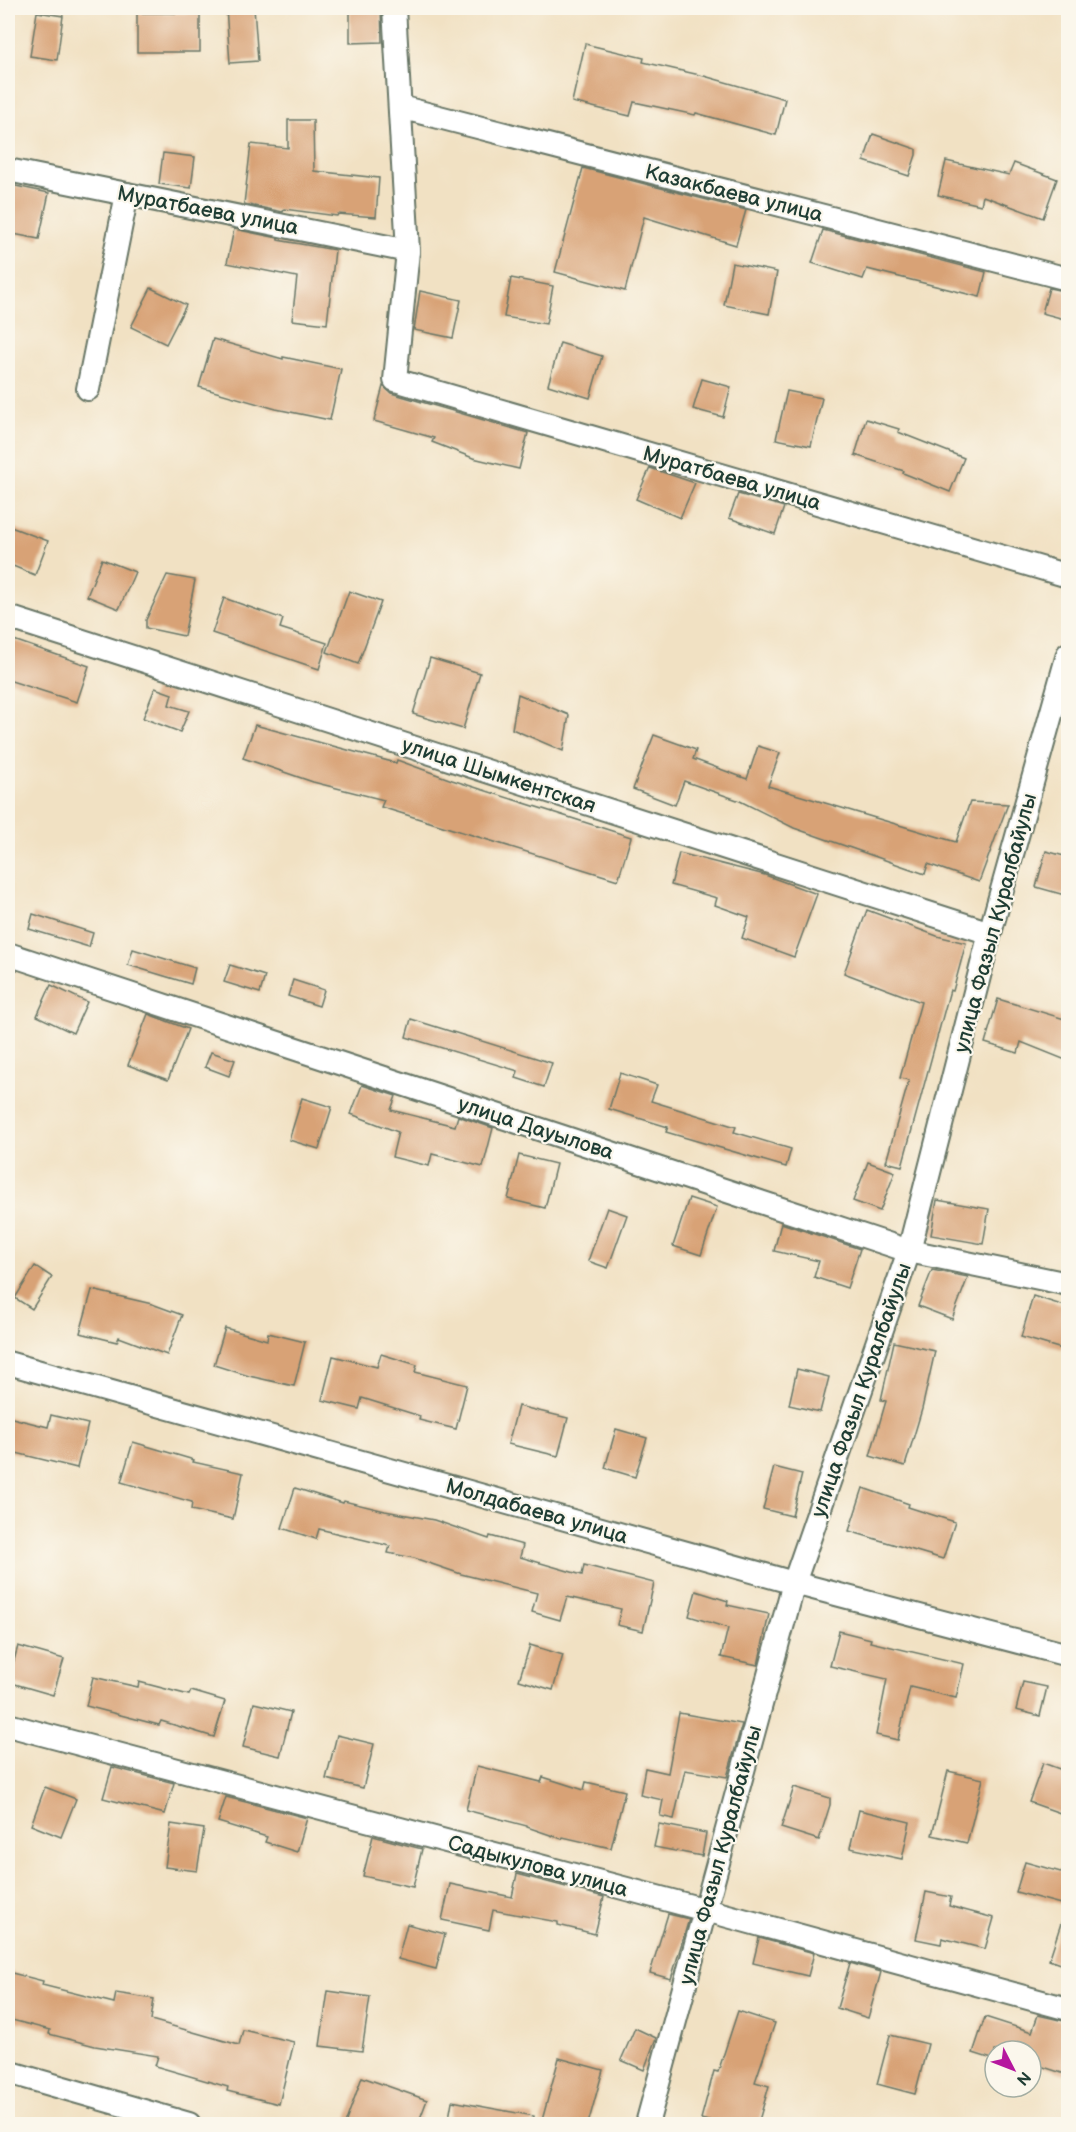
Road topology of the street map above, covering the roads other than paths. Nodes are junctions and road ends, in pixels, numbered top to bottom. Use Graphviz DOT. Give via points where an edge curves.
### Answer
graph roads {
  1 [pos="394,8"];
  2 [pos="400,106"];
  3 [pos="8,170"];
  4 [pos="127,194"];
  5 [pos="408,250"];
  6 [pos="1068,279"];
  7 [pos="88,389"];
  8 [pos="1068,576"];
  9 [pos="8,617"];
  10 [pos="1068,654"];
  11 [pos="990,933"];
  12 [pos="8,954"];
  13 [pos="909,1251"];
  14 [pos="1068,1284"];
  15 [pos="8,1363"];
  16 [pos="794,1583"];
  17 [pos="1068,1655"];
  18 [pos="8,1725"];
  19 [pos="705,1910"];
  20 [pos="1068,2009"];
  21 [pos="8,2072"];
  22 [pos="189,2124"];
  23 [pos="647,2124"];
  1 -- 2 [label="street"];
  2 -- 5 [label="street"];
  2 -- 6 [label="street, Казакбаева улица"];
  3 -- 4 [label="street, Муратбаева улица"];
  4 -- 5 [label="street, Муратбаева улица"];
  4 -- 7 [label="street"];
  5 -- 8 [label="street, Муратбаева улица" via="395,380"];
  9 -- 11 [label="street, улица Шымкентская"];
  10 -- 11 [label="street, улица Фазыл Куралбайулы"];
  11 -- 13 [label="street, улица Фазыл Куралбайулы"];
  12 -- 13 [label="street, улица Дауылова"];
  13 -- 14 [label="street, улица Дауылова"];
  13 -- 16 [label="street, улица Фазыл Куралбайулы"];
  15 -- 16 [label="street, Молдабаева улица"];
  16 -- 17 [label="street, Молдабаева улица"];
  16 -- 19 [label="street, улица Фазыл Куралбайулы"];
  18 -- 19 [label="street, Садыкулова улица"];
  19 -- 20 [label="street, Садыкулова улица"];
  19 -- 23 [label="street, улица Фазыл Куралбайулы"];
  21 -- 22 [label="street"];
}
